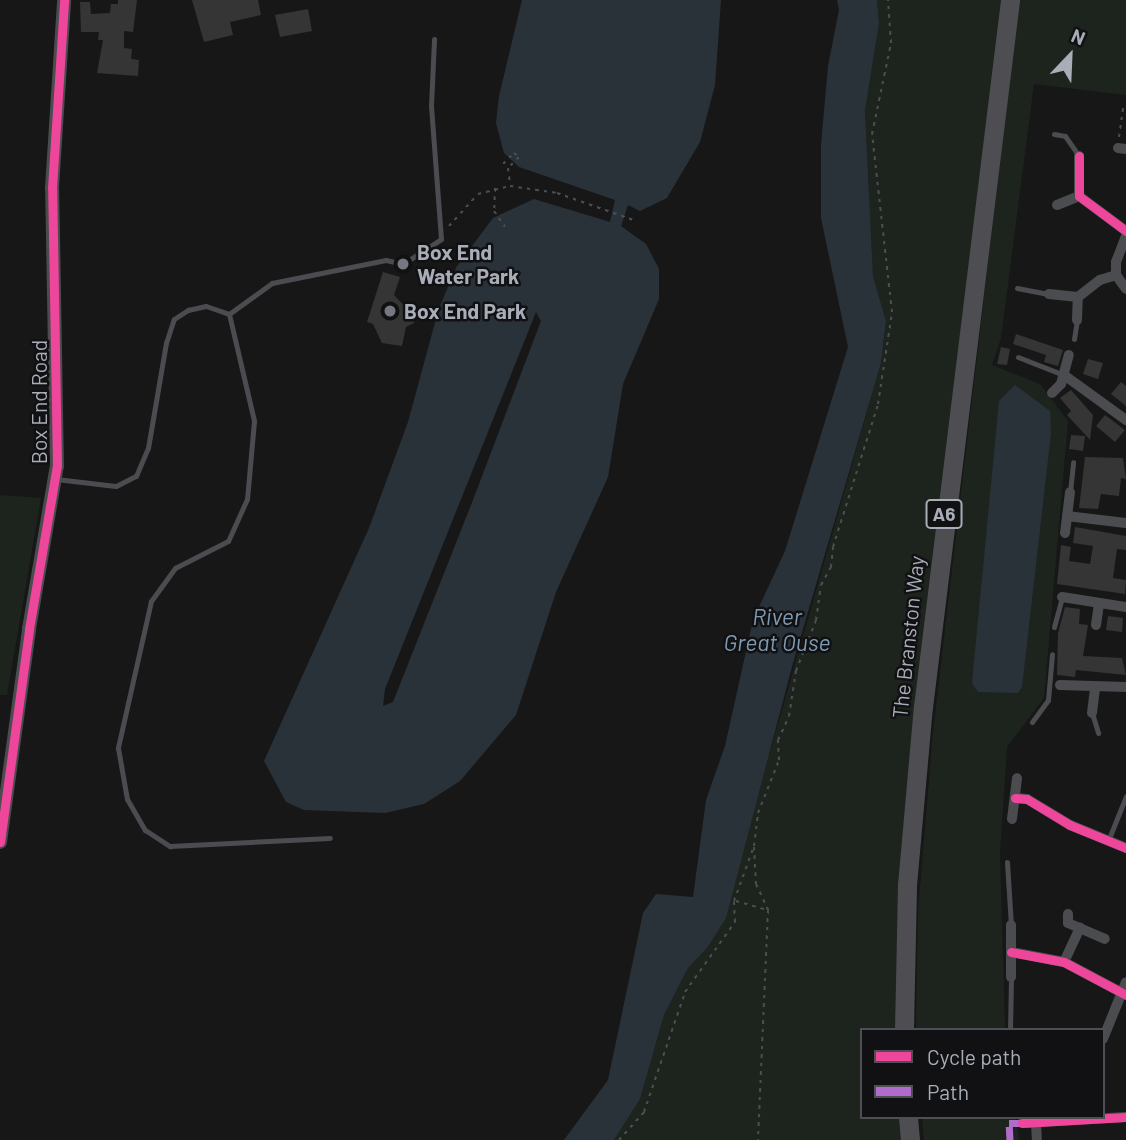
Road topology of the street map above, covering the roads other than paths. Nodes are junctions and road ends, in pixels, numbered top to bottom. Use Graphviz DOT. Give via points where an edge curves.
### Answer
graph roads {
  1 [pos="64,0"];
  2 [pos="1010,0"];
  3 [pos="434,39"];
  4 [pos="1054,134"];
  5 [pos="1079,156"];
  6 [pos="1079,196"];
  7 [pos="1057,205"];
  8 [pos="1126,234"];
  9 [pos="1116,275"];
  10 [pos="1017,288"];
  11 [pos="1126,289"];
  12 [pos="1049,294"];
  13 [pos="1078,297"];
  14 [pos="229,314"];
  15 [pos="1077,320"];
  16 [pos="1074,339"];
  17 [pos="1069,355"];
  18 [pos="1018,357"];
  19 [pos="1065,375"];
  20 [pos="1052,393"];
  21 [pos="1126,420"];
  22 [pos="1073,461"];
  23 [pos="56,479"];
  24 [pos="1070,492"];
  25 [pos="1067,516"];
  26 [pos="1126,523"];
  27 [pos="1065,533"];
  28 [pos="1062,597"];
  29 [pos="1099,603"];
  30 [pos="1126,607"];
  31 [pos="1096,625"];
  32 [pos="1054,627"];
  33 [pos="1052,654"];
  34 [pos="1054,685"];
  35 [pos="1126,687"];
  36 [pos="1095,688"];
  37 [pos="1093,713"];
  38 [pos="1032,722"];
  39 [pos="1098,733"];
  40 [pos="1017,778"];
  41 [pos="1126,796"];
  42 [pos="1014,798"];
  43 [pos="1012,819"];
  44 [pos="330,838"];
  45 [pos="1108,841"];
  46 [pos="0,842"];
  47 [pos="1126,848"];
  48 [pos="1007,862"];
  49 [pos="1068,914"];
  50 [pos="1011,925"];
  51 [pos="1080,928"];
  52 [pos="1104,939"];
  53 [pos="1011,952"];
  54 [pos="1064,962"];
  55 [pos="1011,977"];
  56 [pos="1124,989"];
  57 [pos="904,1028"];
  58 [pos="1010,1028"];
  59 [pos="1105,1034"];
  60 [pos="1126,1117"];
  61 [pos="1105,1118"];
  62 [pos="908,1119"];
  63 [pos="1090,1119"];
  64 [pos="1021,1120"];
  65 [pos="1036,1123"];
  66 [pos="910,1140"];
  67 [pos="1037,1140"];
  1 -- 23 [label="street, Box End Road" via="51,188 59,396"];
  2 -- 57 [label="highway, The Branston Way / A6" via="923,707 907,885"];
  3 -- 14 [label="lane" via="431,106 441,239 403,264 386,260 272,283"];
  4 -- 5 [label="lane" via="1065,136"];
  5 -- 6 [label="street"];
  6 -- 7 [label="street"];
  6 -- 8 [label="street"];
  8 -- 9 [label="street" via="1118,250"];
  9 -- 11 [label="street"];
  9 -- 13 [label="street" via="1100,280"];
  10 -- 12 [label="lane"];
  12 -- 13 [label="street"];
  13 -- 15 [label="street"];
  14 -- 23 [label="lane" via="205,306 174,319 148,448 136,476 116,486"];
  14 -- 44 [label="lane" via="254,421 247,499 229,541 175,568 151,601 118,748 122,774 127,799 145,830 170,846"];
  15 -- 16 [label="lane"];
  17 -- 19 [label="street"];
  18 -- 19 [label="lane"];
  19 -- 20 [label="street"];
  19 -- 21 [label="street"];
  22 -- 24 [label="lane"];
  23 -- 46 [label="street, Box End Road" via="29,629"];
  24 -- 25 [label="street"];
  25 -- 26 [label="street"];
  25 -- 27 [label="street"];
  28 -- 29 [label="street"];
  28 -- 32 [label="lane"];
  29 -- 30 [label="street"];
  29 -- 31 [label="street"];
  33 -- 34 [label="lane"];
  34 -- 36 [label="street"];
  34 -- 38 [label="lane"];
  35 -- 36 [label="street"];
  36 -- 37 [label="street"];
  37 -- 39 [label="lane"];
  40 -- 42 [label="street"];
  41 -- 45 [label="lane"];
  42 -- 43 [label="street"];
  42 -- 45 [label="street" via="1027,799"];
  45 -- 47 [label="street"];
  48 -- 50 [label="lane"];
  49 -- 51 [label="street" via="1068,923"];
  50 -- 53 [label="street"];
  51 -- 52 [label="street"];
  51 -- 54 [label="street"];
  53 -- 54 [label="street"];
  53 -- 55 [label="street"];
  54 -- 56 [label="street"];
  55 -- 58 [label="lane"];
  56 -- 59 [label="street"];
  60 -- 61 [label="street"];
  62 -- 66 [label="highway"];
  63 -- 65 [label="street"];
  64 -- 65 [label="street"];
  65 -- 67 [label="street"];
}
